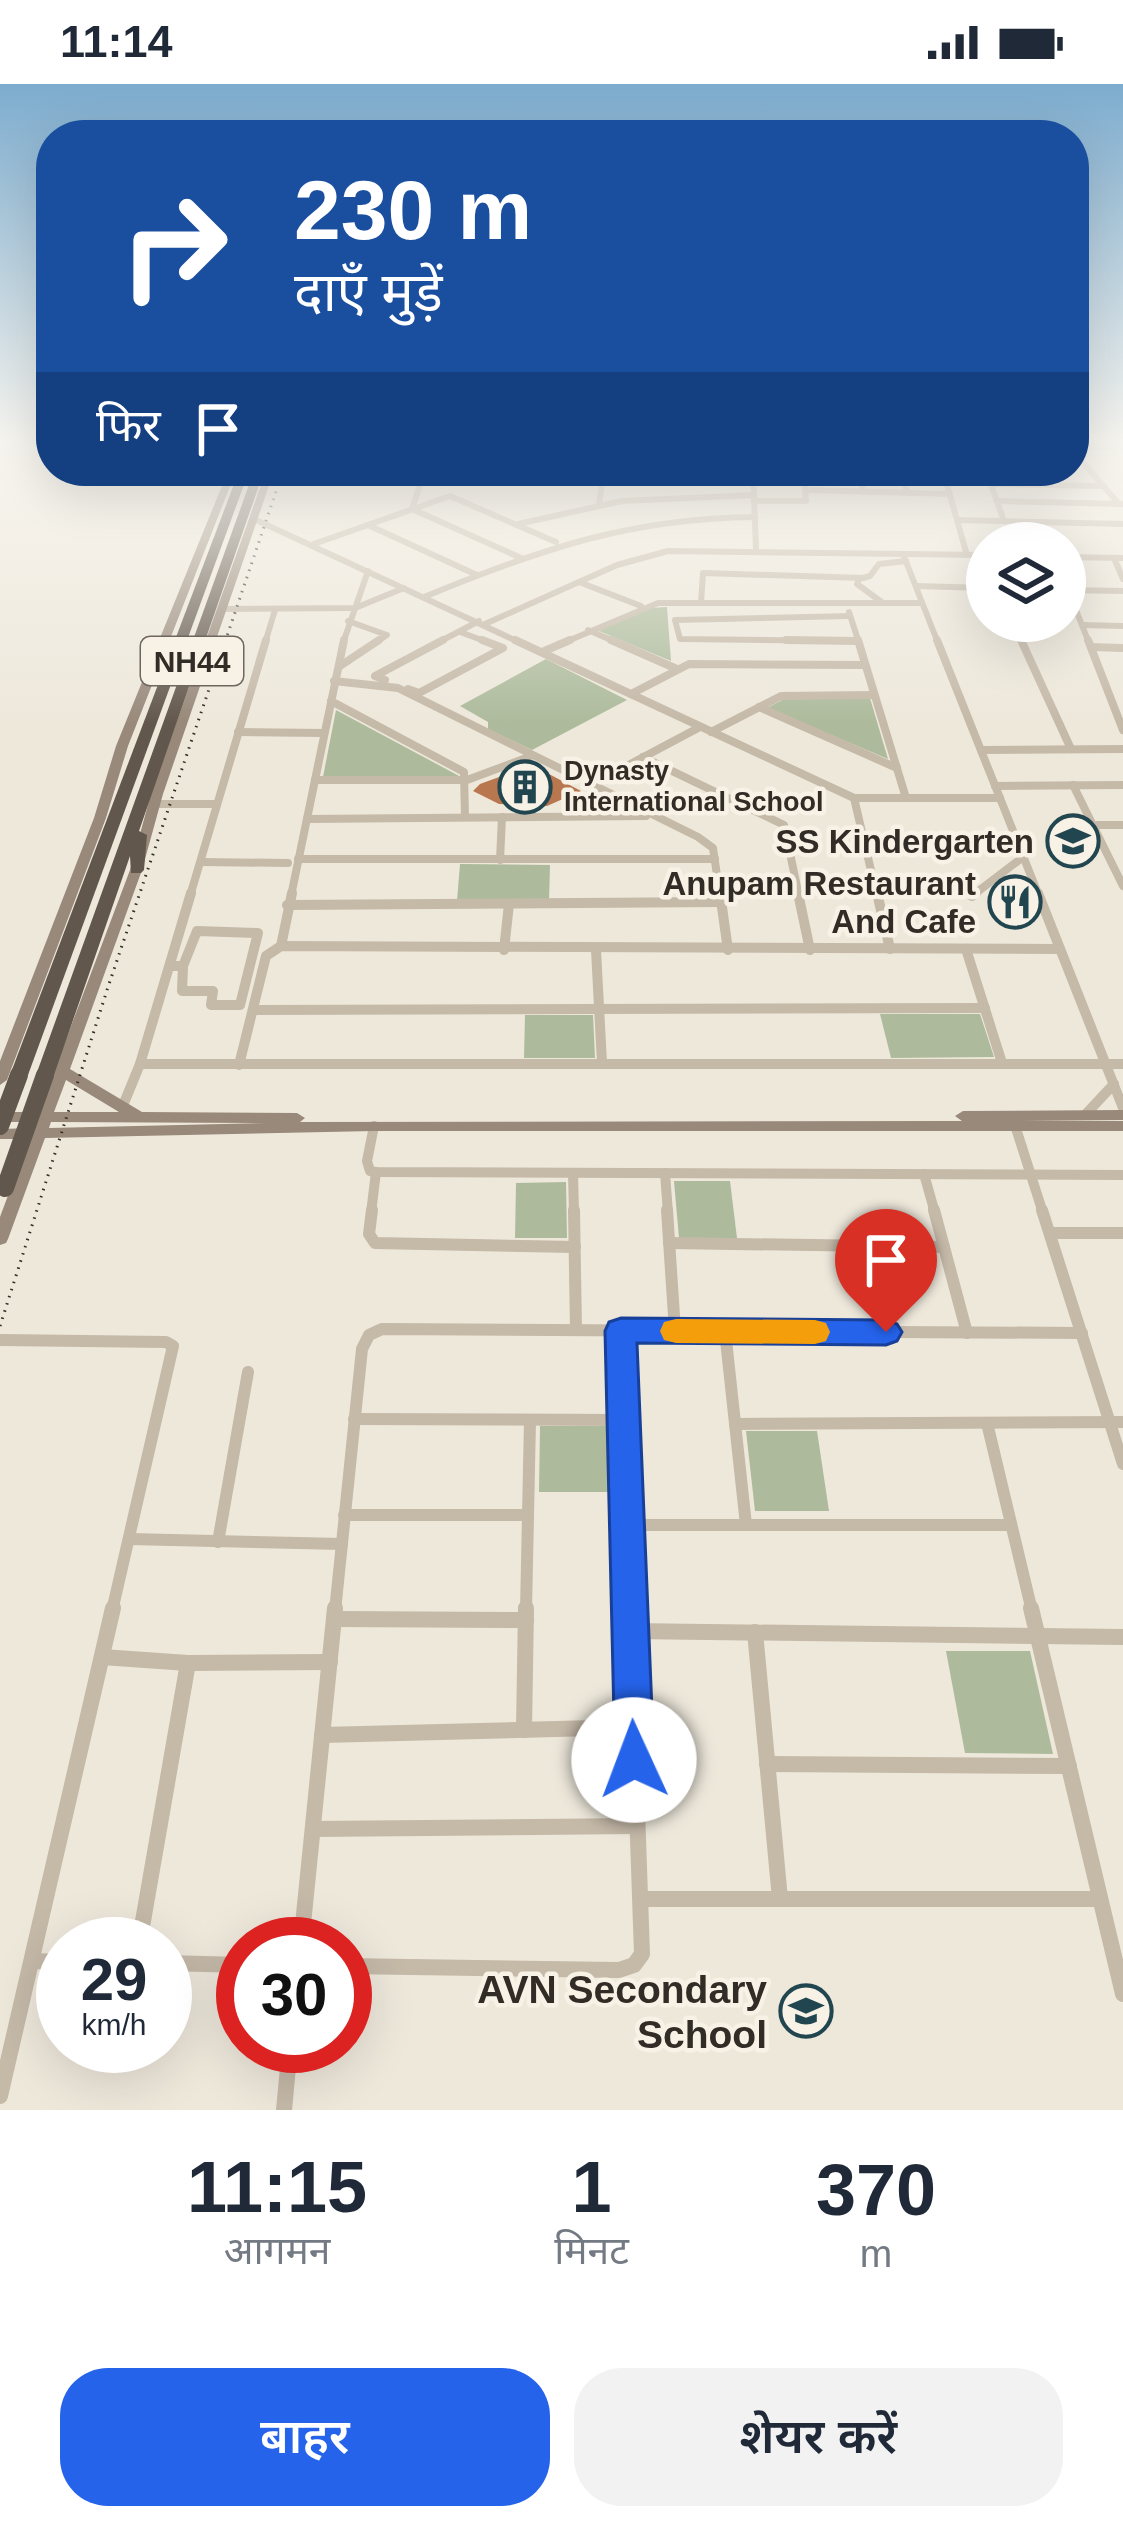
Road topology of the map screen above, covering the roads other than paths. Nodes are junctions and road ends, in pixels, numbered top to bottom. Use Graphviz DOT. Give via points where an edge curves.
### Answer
graph roads {
  1 [pos="207,536"];
  2 [pos="220,536"];
  3 [pos="237,536"];
  4 [pos="248,536"];
  5 [pos="290,536"];
  6 [pos="338,536"];
  7 [pos="391,536"];
  8 [pos="473,536"];
  9 [pos="541,536"];
  10 [pos="581,536"];
  11 [pos="756,536"];
  12 [pos="556,542"];
  13 [pos="311,545"];
  14 [pos="756,550"];
  15 [pos="814,551"];
  16 [pos="966,555"];
  17 [pos="521,557"];
  18 [pos="904,557"];
  19 [pos="1086,557"];
  20 [pos="1118,558"];
  21 [pos="368,572"];
  22 [pos="477,574"];
  23 [pos="818,574"];
  24 [pos="863,578"];
  25 [pos="1123,579"];
  26 [pos="579,581"];
  27 [pos="916,586"];
  28 [pos="966,587"];
  29 [pos="404,588"];
  30 [pos="1086,588"];
  31 [pos="1123,591"];
  32 [pos="424,597"];
  33 [pos="701,603"];
  34 [pos="847,603"];
  35 [pos="883,603"];
  36 [pos="922,603"];
  37 [pos="641,606"];
  38 [pos="355,608"];
  39 [pos="222,609"];
  40 [pos="275,610"];
  41 [pos="850,616"];
  42 [pos="348,621"];
  43 [pos="482,623"];
  44 [pos="1086,625"];
  45 [pos="1123,626"];
  46 [pos="588,630"];
  47 [pos="460,632"];
  48 [pos="183,635"];
  49 [pos="1086,636"];
  50 [pos="858,641"];
  51 [pos="1022,642"];
  52 [pos="1090,647"];
  53 [pos="1123,648"];
  54 [pos="542,652"];
  55 [pos="159,658"];
  56 [pos="865,664"];
  57 [pos="340,666"];
  58 [pos="677,669"];
  59 [pos="334,681"];
  60 [pos="631,694"];
  61 [pos="874,695"];
  62 [pos="331,700"];
  63 [pos="759,706"];
  64 [pos="1121,718"];
  65 [pos="700,727"];
  66 [pos="1123,730"];
  67 [pos="238,732"];
  68 [pos="711,732"];
  69 [pos="324,733"];
  70 [pos="1071,749"];
  71 [pos="1123,749"];
  72 [pos="981,750"];
  73 [pos="529,757"];
  74 [pos="643,757"];
  75 [pos="897,768"];
  76 [pos="315,780"];
  77 [pos="467,780"];
  78 [pos="1073,785"];
  79 [pos="1123,785"];
  80 [pos="589,786"];
  81 [pos="995,786"];
  82 [pos="151,796"];
  83 [pos="854,798"];
  84 [pos="906,798"];
  85 [pos="1000,798"];
  86 [pos="217,804"];
  87 [pos="649,816"];
  88 [pos="465,817"];
  89 [pos="502,817"];
  90 [pos="307,819"];
  91 [pos="1092,825"];
  92 [pos="1123,825"];
  93 [pos="1018,842"];
  94 [pos="862,844"];
  95 [pos="1023,857"];
  96 [pos="500,860"];
  97 [pos="715,860"];
  98 [pos="293,861"];
  99 [pos="201,862"];
  100 [pos="136,870"];
  101 [pos="1123,886"];
  102 [pos="972,896"];
  103 [pos="721,902"];
  104 [pos="508,904"];
  105 [pos="287,905"];
  106 [pos="258,935"];
  107 [pos="281,940"];
  108 [pos="890,949"];
  109 [pos="966,949"];
  110 [pos="1060,949"];
  111 [pos="504,950"];
  112 [pos="596,950"];
  113 [pos="728,950"];
  114 [pos="810,950"];
  115 [pos="170,966"];
  116 [pos="184,966"];
  117 [pos="985,1008"];
  118 [pos="598,1009"];
  119 [pos="253,1010"];
  120 [pos="602,1063"];
  121 [pos="140,1064"];
  122 [pos="1002,1064"];
  123 [pos="1106,1064"];
  124 [pos="1123,1064"];
  125 [pos="239,1066"];
  126 [pos="60,1070"];
  127 [pos="0,1085"];
  128 [pos="54,1087"];
  129 [pos="1118,1088"];
  130 [pos="122,1108"];
  131 [pos="1123,1112"];
  132 [pos="1085,1115"];
  133 [pos="140,1118"];
  134 [pos="1014,1121"];
  135 [pos="41,1125"];
  136 [pos="0,1126"];
  137 [pos="374,1126"];
  138 [pos="1123,1126"];
  139 [pos="0,1172"];
  140 [pos="376,1172"];
  141 [pos="573,1173"];
  142 [pos="665,1173"];
  143 [pos="924,1174"];
  144 [pos="1033,1174"];
  145 [pos="1123,1175"];
  146 [pos="21,1180"];
  147 [pos="0,1202"];
  148 [pos="1051,1233"];
  149 [pos="1123,1233"];
  150 [pos="0,1239"];
  151 [pos="669,1244"];
  152 [pos="574,1247"];
  153 [pos="944,1247"];
  154 [pos="576,1330"];
  155 [pos="621,1331"];
  156 [pos="675,1331"];
  157 [pos="725,1331"];
  158 [pos="967,1333"];
  159 [pos="1082,1334"];
  160 [pos="0,1340"];
  161 [pos="248,1372"];
  162 [pos="354,1419"];
  163 [pos="530,1420"];
  164 [pos="624,1420"];
  165 [pos="1116,1422"];
  166 [pos="987,1423"];
  167 [pos="735,1424"];
  168 [pos="1123,1464"];
  169 [pos="344,1515"];
  170 [pos="528,1515"];
  171 [pos="627,1525"];
  172 [pos="746,1525"];
  173 [pos="1011,1525"];
  174 [pos="129,1539"];
  175 [pos="218,1542"];
  176 [pos="342,1544"];
  177 [pos="334,1619"];
  178 [pos="526,1620"];
  179 [pos="630,1630"];
  180 [pos="755,1632"];
  181 [pos="1038,1636"];
  182 [pos="1123,1636"];
  183 [pos="102,1657"];
  184 [pos="188,1663"];
  185 [pos="330,1663"];
  186 [pos="633,1727"];
  187 [pos="524,1730"];
  188 [pos="322,1735"];
  189 [pos="767,1764"];
  190 [pos="1069,1766"];
  191 [pos="636,1826"];
  192 [pos="313,1828"];
  193 [pos="642,1899"];
  194 [pos="780,1899"];
  195 [pos="1100,1899"];
  196 [pos="144,1917"];
  197 [pos="304,1917"];
  198 [pos="33,1961"];
  199 [pos="36,1961"];
  200 [pos="372,1966"];
  201 [pos="1123,1994"];
  202 [pos="287,2073"];
  203 [pos="0,2096"];
  204 [pos="284,2110"];
  1 -- 55 [label="main road"];
  2 -- 48 [label="highway, NH44"];
  3 -- 82 [label="highway, NH44"];
  4 -- 39 [label="main road"];
  5 -- 13 [label="street"];
  6 -- 13 [label="street"];
  7 -- 22 [label="street"];
  8 -- 17 [label="street"];
  9 -- 12 [label="street"];
  10 -- 12 [label="street"];
  11 -- 14 [label="street"];
  12 -- 17 [label="street"];
  13 -- 21 [label="street"];
  14 -- 15 [label="street"];
  14 -- 26 [label="street" via="668,551"];
  15 -- 18 [label="street"];
  15 -- 23 [label="street"];
  16 -- 18 [label="street"];
  17 -- 22 [label="street"];
  18 -- 24 [label="street"];
  18 -- 27 [label="street"];
  19 -- 20 [label="street"];
  20 -- 25 [label="street"];
  21 -- 29 [label="street"];
  21 -- 38 [label="street"];
  22 -- 32 [label="street"];
  23 -- 24 [label="street"];
  23 -- 33 [label="street" via="703,573"];
  24 -- 35 [label="street" via="856,584"];
  26 -- 37 [label="street"];
  26 -- 43 [label="street"];
  27 -- 28 [label="street"];
  27 -- 36 [label="street"];
  29 -- 32 [label="street"];
  29 -- 38 [label="street"];
  30 -- 31 [label="street"];
  32 -- 43 [label="street"];
  33 -- 34 [label="street"];
  33 -- 37 [label="street"];
  34 -- 35 [label="street"];
  34 -- 41 [label="street"];
  35 -- 36 [label="street"];
  36 -- 72 [label="street"];
  37 -- 46 [label="street"];
  38 -- 40 [label="street"];
  38 -- 42 [label="street"];
  39 -- 40 [label="street"];
  39 -- 82 [label="main road"];
  40 -- 67 [label="street"];
  41 -- 50 [label="street"];
  41 -- 50 [label="street" via="675,620 680,639"];
  42 -- 57 [label="street"];
  42 -- 57 [label="street" via="386,635"];
  43 -- 47 [label="street"];
  43 -- 54 [label="street"];
  44 -- 45 [label="street"];
  46 -- 54 [label="street"];
  46 -- 58 [label="street"];
  47 -- 47 [label="street" via="438,644 375,676 419,693 502,648"];
  48 -- 55 [label="highway"];
  48 -- 136 [label="highway, NH44, bridge"];
  49 -- 52 [label="street"];
  50 -- 56 [label="street"];
  51 -- 70 [label="street"];
  52 -- 53 [label="street"];
  52 -- 64 [label="street"];
  54 -- 60 [label="street"];
  55 -- 127 [label="main road"];
  56 -- 58 [label="street"];
  56 -- 61 [label="street"];
  57 -- 59 [label="street"];
  58 -- 60 [label="street"];
  59 -- 62 [label="street"];
  59 -- 73 [label="street" via="398,688"];
  60 -- 65 [label="street"];
  61 -- 63 [label="street" via="793,694"];
  61 -- 75 [label="street"];
  62 -- 69 [label="street"];
  62 -- 77 [label="street" via="458,767"];
  63 -- 68 [label="street"];
  63 -- 75 [label="street"];
  64 -- 66 [label="street"];
  65 -- 68 [label="street"];
  65 -- 74 [label="street"];
  67 -- 69 [label="street"];
  67 -- 86 [label="street"];
  68 -- 83 [label="street"];
  69 -- 76 [label="street"];
  70 -- 71 [label="street"];
  70 -- 72 [label="street"];
  72 -- 81 [label="street"];
  73 -- 77 [label="street"];
  73 -- 80 [label="street"];
  74 -- 80 [label="street"];
  74 -- 114 [label="street" via="784,825"];
  75 -- 84 [label="street"];
  76 -- 77 [label="street"];
  76 -- 90 [label="street"];
  77 -- 88 [label="street"];
  78 -- 79 [label="street"];
  78 -- 81 [label="street"];
  78 -- 91 [label="street"];
  80 -- 87 [label="street"];
  81 -- 85 [label="street"];
  82 -- 86 [label="street"];
  82 -- 100 [label="highway"];
  82 -- 147 [label="highway, NH44, bridge"];
  83 -- 84 [label="street"];
  83 -- 94 [label="street"];
  84 -- 85 [label="street"];
  85 -- 93 [label="street"];
  86 -- 99 [label="street"];
  87 -- 89 [label="street"];
  87 -- 97 [label="street" via="698,837"];
  88 -- 89 [label="street"];
  88 -- 90 [label="street"];
  89 -- 96 [label="street"];
  90 -- 98 [label="street"];
  91 -- 92 [label="street"];
  91 -- 101 [label="street"];
  93 -- 94 [label="street"];
  93 -- 95 [label="street"];
  94 -- 108 [label="street"];
  95 -- 102 [label="street"];
  95 -- 110 [label="street"];
  96 -- 97 [label="street"];
  96 -- 98 [label="street"];
  97 -- 103 [label="street"];
  98 -- 99 [label="street"];
  98 -- 105 [label="street"];
  99 -- 115 [label="street"];
  100 -- 126 [label="main road"];
  103 -- 104 [label="street"];
  103 -- 113 [label="street"];
  104 -- 105 [label="street"];
  104 -- 111 [label="street"];
  105 -- 107 [label="street"];
  106 -- 107 [label="street"];
  106 -- 116 [label="street" via="197,931"];
  106 -- 116 [label="street" via="240,1005 211,1005 213,991 182,991"];
  107 -- 111 [label="street"];
  107 -- 119 [label="street" via="266,956"];
  108 -- 109 [label="street"];
  108 -- 114 [label="street"];
  109 -- 110 [label="street"];
  109 -- 117 [label="street"];
  110 -- 123 [label="street"];
  111 -- 112 [label="street"];
  112 -- 113 [label="street"];
  112 -- 118 [label="street"];
  113 -- 114 [label="street"];
  115 -- 116 [label="street"];
  115 -- 121 [label="street"];
  117 -- 118 [label="street"];
  117 -- 122 [label="street"];
  118 -- 119 [label="street"];
  118 -- 120 [label="street"];
  119 -- 125 [label="street"];
  120 -- 122 [label="street"];
  120 -- 125 [label="street"];
  121 -- 125 [label="street"];
  121 -- 130 [label="street"];
  122 -- 123 [label="street"];
  123 -- 124 [label="street"];
  123 -- 129 [label="street"];
  126 -- 128 [label="main road"];
  126 -- 130 [label="main road"];
  127 -- 128 [label="main road" via="21,1095"];
  128 -- 135 [label="main road"];
  129 -- 131 [label="street"];
  129 -- 132 [label="street"];
  130 -- 133 [label="main road"];
  131 -- 132 [label="main road"];
  132 -- 134 [label="main road"];
  133 -- 134 [label="main road"];
  133 -- 135 [label="main road"];
  134 -- 137 [label="main road"];
  134 -- 138 [label="main road"];
  134 -- 144 [label="street"];
  135 -- 136 [label="main road"];
  135 -- 137 [label="main road"];
  135 -- 146 [label="main road"];
  137 -- 140 [label="street" via="367,1161"];
  139 -- 146 [label="main road"];
  140 -- 141 [label="street"];
  140 -- 152 [label="street" via="369,1234 375,1243"];
  141 -- 142 [label="street"];
  141 -- 152 [label="street"];
  142 -- 143 [label="street"];
  142 -- 151 [label="street"];
  143 -- 144 [label="street"];
  143 -- 153 [label="street"];
  144 -- 145 [label="street"];
  144 -- 148 [label="street"];
  146 -- 150 [label="main road"];
  148 -- 149 [label="street"];
  148 -- 159 [label="street"];
  151 -- 153 [label="street"];
  151 -- 156 [label="street"];
  152 -- 154 [label="street"];
  153 -- 158 [label="street"];
  154 -- 155 [label="street"];
  154 -- 162 [label="street" via="382,1329 362,1349"];
  155 -- 156 [label="street"];
  155 -- 164 [label="street"];
  156 -- 157 [label="street"];
  157 -- 158 [label="street"];
  157 -- 167 [label="street"];
  158 -- 159 [label="street"];
  159 -- 165 [label="street"];
  160 -- 174 [label="street" via="173,1346"];
  161 -- 175 [label="street"];
  162 -- 163 [label="street"];
  162 -- 169 [label="street"];
  163 -- 164 [label="street"];
  163 -- 170 [label="street"];
  164 -- 171 [label="street"];
  165 -- 166 [label="street"];
  165 -- 168 [label="street"];
  166 -- 167 [label="street"];
  166 -- 173 [label="street"];
  167 -- 172 [label="street"];
  169 -- 170 [label="street"];
  169 -- 176 [label="street"];
  170 -- 178 [label="street"];
  171 -- 172 [label="street"];
  171 -- 179 [label="street"];
  172 -- 173 [label="street"];
  173 -- 181 [label="street"];
  174 -- 175 [label="street"];
  174 -- 183 [label="street"];
  175 -- 176 [label="street"];
  176 -- 177 [label="street"];
  177 -- 178 [label="street"];
  177 -- 185 [label="street"];
  178 -- 187 [label="street"];
  179 -- 180 [label="street"];
  179 -- 186 [label="street"];
  180 -- 181 [label="street"];
  180 -- 189 [label="street"];
  181 -- 182 [label="street"];
  181 -- 190 [label="street"];
  183 -- 184 [label="street"];
  183 -- 198 [label="street"];
  184 -- 185 [label="street"];
  184 -- 196 [label="street"];
  185 -- 188 [label="street"];
  186 -- 187 [label="street"];
  186 -- 191 [label="street"];
  187 -- 188 [label="street"];
  188 -- 192 [label="street"];
  189 -- 190 [label="street"];
  189 -- 194 [label="street"];
  190 -- 195 [label="street"];
  191 -- 192 [label="street"];
  191 -- 193 [label="street"];
  192 -- 197 [label="street"];
  193 -- 194 [label="street"];
  193 -- 200 [label="street" via="642,1954 619,1970"];
  194 -- 195 [label="street"];
  195 -- 201 [label="street"];
  198 -- 199 [label="street"];
  198 -- 203 [label="street"];
  202 -- 204 [label="street"];
}
